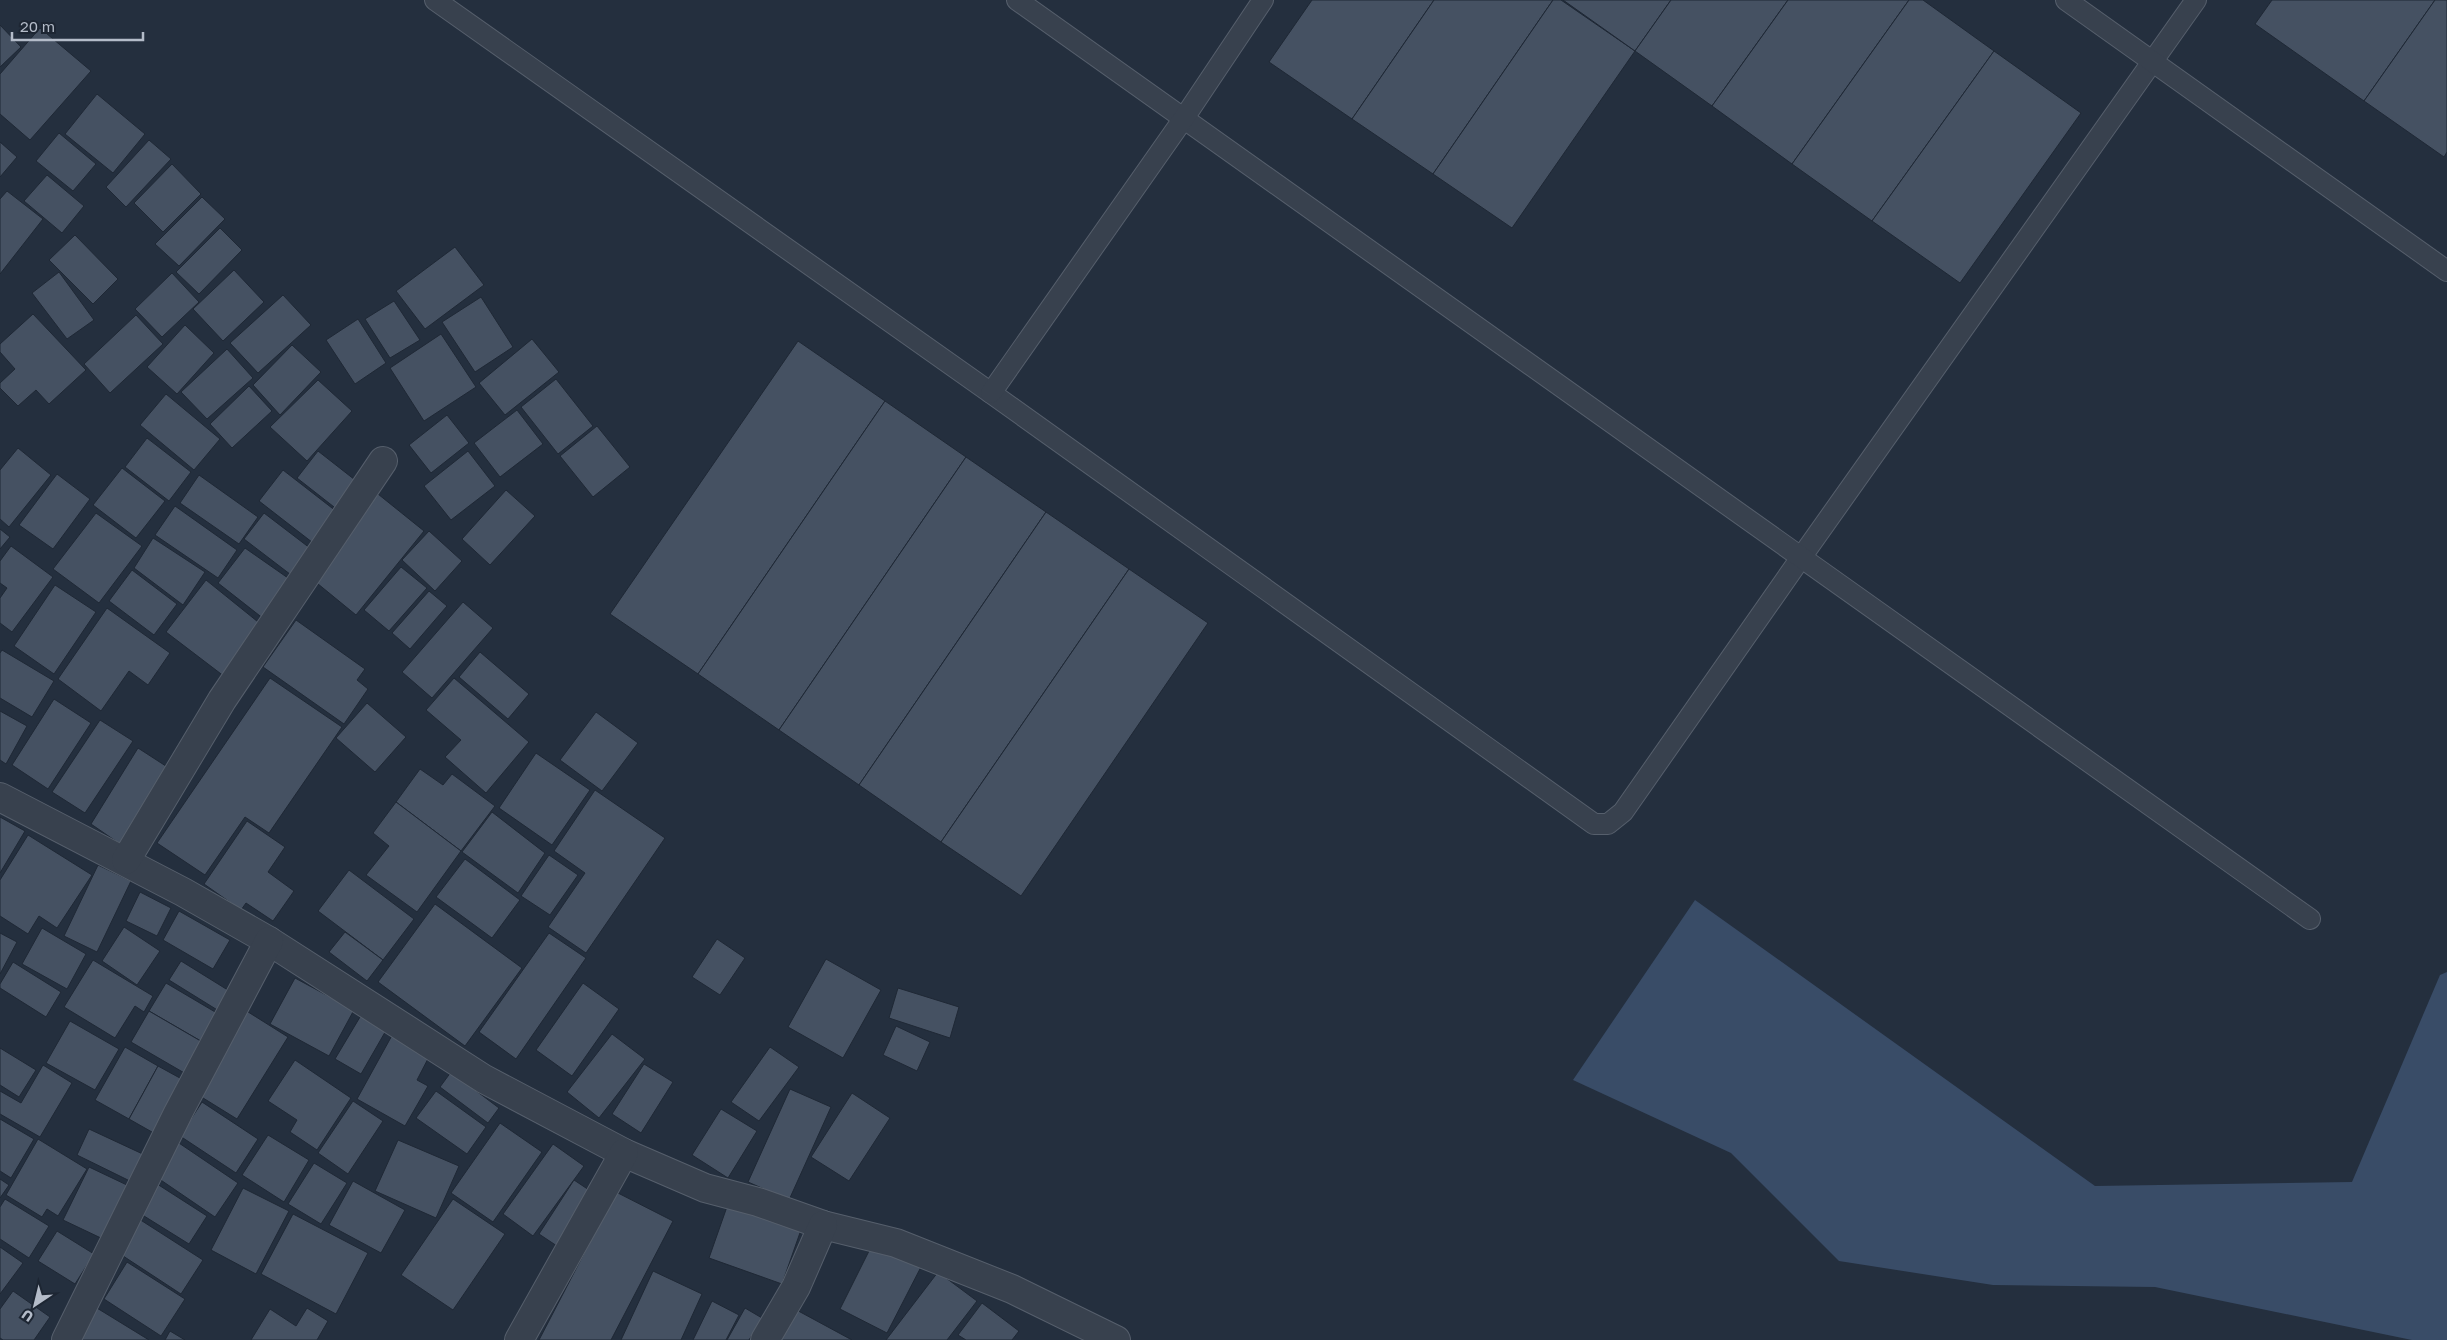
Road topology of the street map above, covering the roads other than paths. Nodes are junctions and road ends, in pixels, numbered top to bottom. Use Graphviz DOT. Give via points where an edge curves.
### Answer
graph roads {
  1 [pos="435,0"];
  2 [pos="1017,0"];
  3 [pos="1262,0"];
  4 [pos="2066,0"];
  5 [pos="2196,0"];
  6 [pos="2151,62"];
  7 [pos="1184,118"];
  8 [pos="2447,271"];
  9 [pos="991,393"];
  10 [pos="383,461"];
  11 [pos="1800,559"];
  12 [pos="0,797"];
  13 [pos="126,860"];
  14 [pos="2310,920"];
  15 [pos="269,941"];
  16 [pos="624,1154"];
  17 [pos="823,1225"];
  18 [pos="66,1340"];
  19 [pos="519,1340"];
  20 [pos="766,1340"];
  21 [pos="1116,1340"];
  1 -- 9 [label="lane"];
  2 -- 7 [label="lane"];
  3 -- 7 [label="lane"];
  4 -- 6 [label="lane"];
  5 -- 6 [label="lane"];
  6 -- 8 [label="lane"];
  6 -- 11 [label="lane"];
  7 -- 9 [label="lane"];
  7 -- 11 [label="lane"];
  9 -- 11 [label="lane" via="1594,824 1608,824 1623,812"];
  10 -- 13 [label="street" via="222,700"];
  11 -- 14 [label="lane"];
  12 -- 13 [label="street"];
  13 -- 15 [label="street"];
  15 -- 16 [label="street" via="484,1079"];
  15 -- 18 [label="street" via="178,1113"];
  16 -- 17 [label="street" via="705,1188"];
  16 -- 19 [label="street"];
  17 -- 20 [label="street" via="796,1287"];
  17 -- 21 [label="street" via="896,1244 1004,1285"];
}
